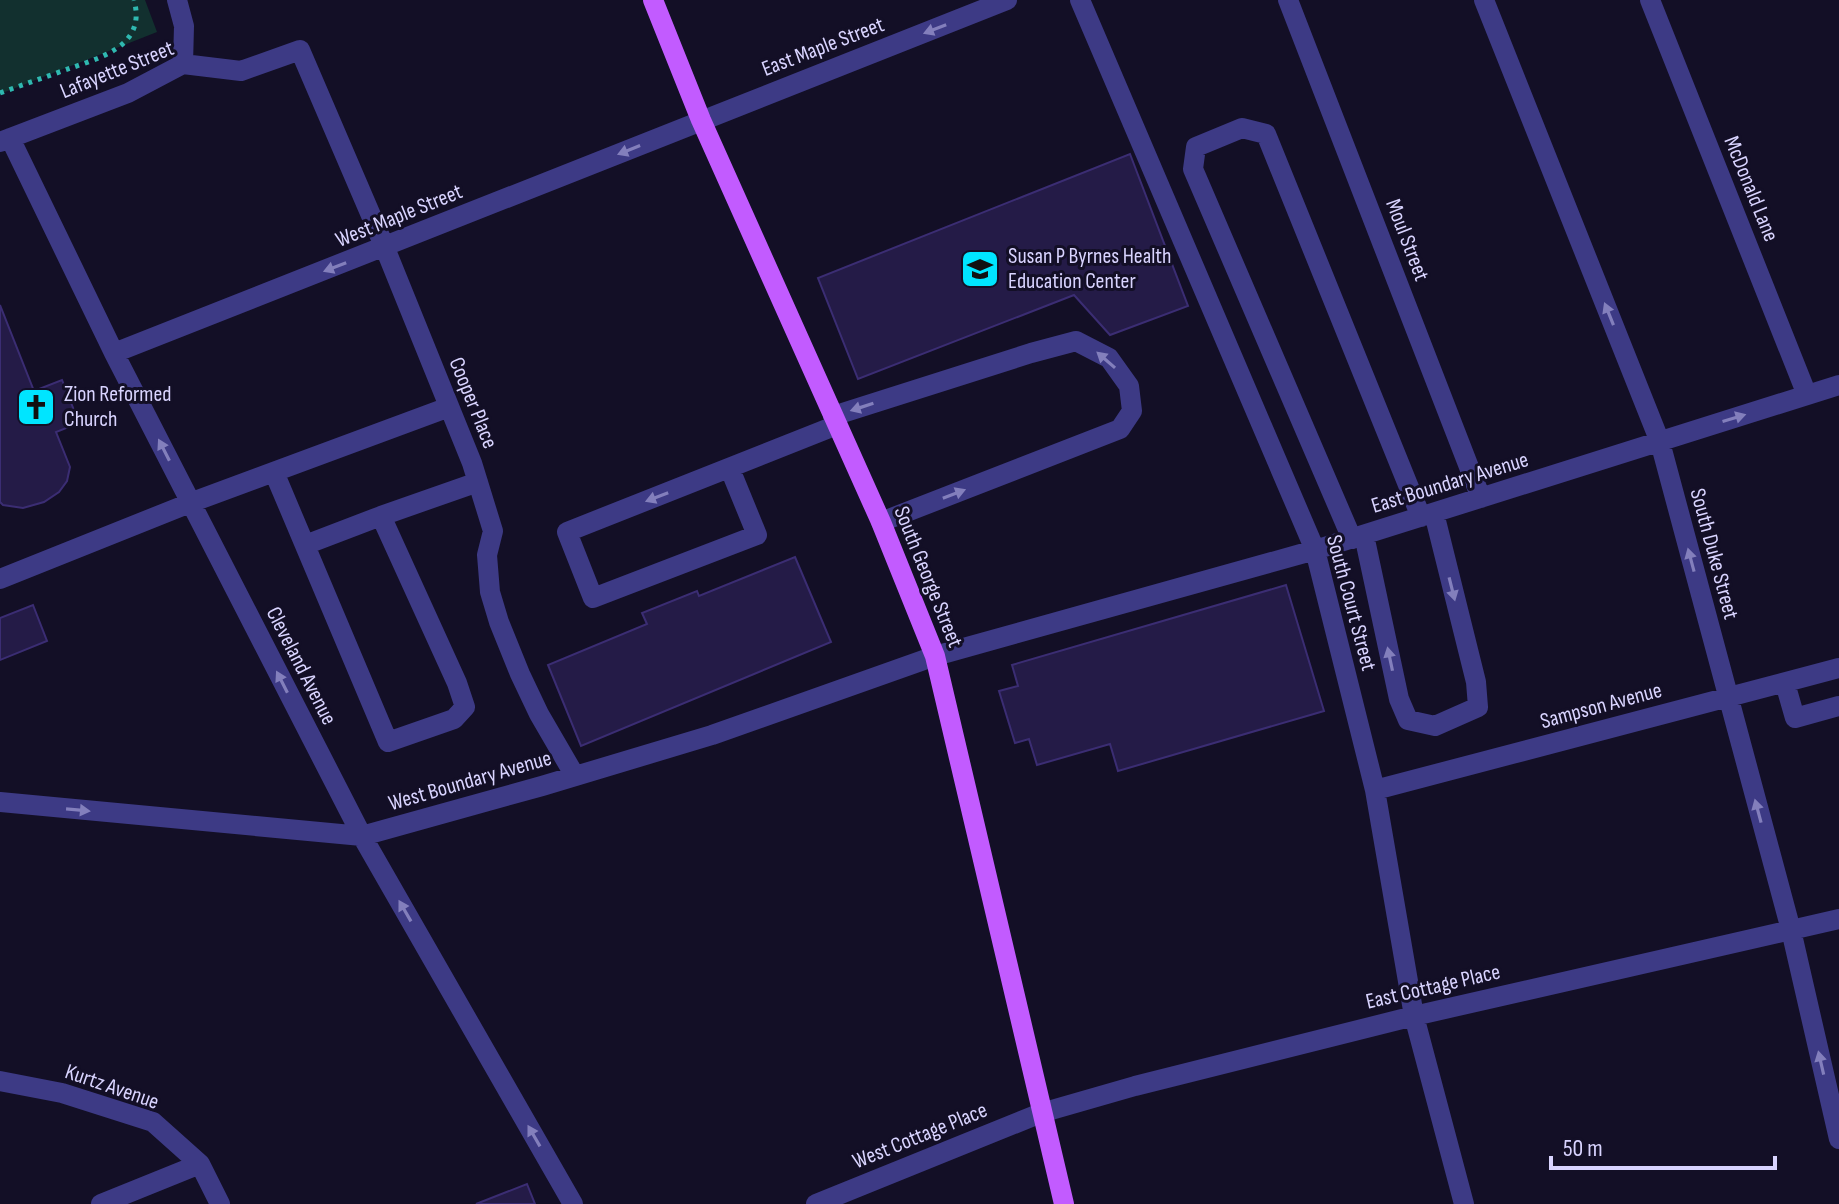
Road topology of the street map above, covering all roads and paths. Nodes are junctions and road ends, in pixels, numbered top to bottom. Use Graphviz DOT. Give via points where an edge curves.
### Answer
graph roads {
  1 [pos="134,0"];
  2 [pos="177,0"];
  3 [pos="653,0"];
  4 [pos="1007,0"];
  5 [pos="1080,0"];
  6 [pos="1288,0"];
  7 [pos="1484,0"];
  8 [pos="1650,0"];
  9 [pos="300,50"];
  10 [pos="183,64"];
  11 [pos="1,91"];
  12 [pos="701,120"];
  13 [pos="5,140"];
  14 [pos="385,248"];
  15 [pos="114,353"];
  16 [pos="1839,385"];
  17 [pos="1807,395"];
  18 [pos="449,407"];
  19 [pos="835,421"];
  20 [pos="1660,442"];
  21 [pos="730,469"];
  22 [pos="274,472"];
  23 [pos="478,482"];
  24 [pos="1481,498"];
  25 [pos="190,503"];
  26 [pos="1428,515"];
  27 [pos="381,516"];
  28 [pos="881,522"];
  29 [pos="1358,537"];
  30 [pos="305,545"];
  31 [pos="1315,550"];
  32 [pos="0,579"];
  33 [pos="935,656"];
  34 [pos="1839,668"];
  35 [pos="1785,683"];
  36 [pos="1728,698"];
  37 [pos="1839,706"];
  38 [pos="575,776"];
  39 [pos="1375,790"];
  40 [pos="0,802"];
  41 [pos="362,836"];
  42 [pos="1839,919"];
  43 [pos="1791,930"];
  44 [pos="1414,1016"];
  45 [pos="0,1081"];
  46 [pos="1041,1113"];
  47 [pos="1839,1139"];
  48 [pos="200,1164"];
  49 [pos="101,1204"];
  50 [pos="220,1204"];
  51 [pos="573,1204"];
  52 [pos="816,1204"];
  53 [pos="1064,1204"];
  54 [pos="1464,1204"];
  1 -- 11 [label="path" via="135,27 110,54"];
  2 -- 10 [label="street" via="184,26"];
  3 -- 12 [label="main road, South George Street"];
  4 -- 12 [label="street, East Maple Street, one-way"];
  5 -- 31 [label="street, South Court Street"];
  6 -- 24 [label="street, Moul Street"];
  20 -- 7 [label="street, South Duke Street, one-way"];
  8 -- 17 [label="street, McDonald Lane"];
  9 -- 10 [label="street, Lafayette Street" via="241,71"];
  9 -- 14 [label="street, Cooper Place"];
  10 -- 13 [label="street, Lafayette Street" via="128,93"];
  12 -- 14 [label="street, West Maple Street, one-way"];
  12 -- 19 [label="main road, South George Street"];
  13 -- 15 [label="street, Cleveland Avenue"];
  14 -- 15 [label="street, West Maple Street, one-way"];
  14 -- 18 [label="street, Cooper Place"];
  25 -- 15 [label="street, Cleveland Avenue, one-way"];
  16 -- 17 [label="street, East Boundary Avenue"];
  20 -- 17 [label="street, East Boundary Avenue, one-way"];
  18 -- 22 [label="street"];
  18 -- 23 [label="street, Cooper Place"];
  19 -- 21 [label="street"];
  19 -- 28 [label="main road, South George Street"];
  28 -- 19 [label="street, one-way" via="1120,429 1132,411 1129,386 1109,358 1076,341"];
  20 -- 24 [label="street, East Boundary Avenue"];
  36 -- 20 [label="street, South Duke Street, one-way"];
  21 -- 21 [label="street, one-way" via="567,532 593,598 757,535"];
  22 -- 25 [label="street"];
  22 -- 30 [label="street"];
  23 -- 27 [label="street"];
  23 -- 38 [label="street, Cooper Place" via="493,531 487,555 499,622 539,714"];
  24 -- 26 [label="street, East Boundary Avenue"];
  25 -- 32 [label="street"];
  41 -- 25 [label="street, Cleveland Avenue, one-way"];
  26 -- 29 [label="street, East Boundary Avenue"];
  26 -- 29 [label="street, one-way" via="1476,682 1478,707 1435,726 1408,720 1399,699"];
  26 -- 29 [label="street" via="1266,134 1242,128 1196,147 1193,169"];
  27 -- 30 [label="street"];
  27 -- 30 [label="street" via="457,683 465,707 454,719 388,742"];
  28 -- 33 [label="main road, South George Street"];
  29 -- 31 [label="street, East Boundary Avenue"];
  31 -- 33 [label="street, East Boundary Avenue"];
  31 -- 39 [label="street, South Court Street"];
  33 -- 38 [label="street, West Boundary Avenue" via="712,735"];
  33 -- 46 [label="main road, South George Street"];
  34 -- 35 [label="street, Sampson Avenue"];
  35 -- 36 [label="street, Sampson Avenue"];
  35 -- 37 [label="street" via="1795,718"];
  36 -- 39 [label="street, Sampson Avenue"];
  43 -- 36 [label="street, South Duke Street, one-way"];
  38 -- 41 [label="street, West Boundary Avenue"];
  39 -- 44 [label="street, South Court Street"];
  40 -- 41 [label="street, West Boundary Avenue, one-way"];
  51 -- 41 [label="street, Cleveland Avenue, one-way"];
  42 -- 43 [label="street, East Cottage Place"];
  43 -- 44 [label="street, East Cottage Place"];
  47 -- 43 [label="street, South Duke Street, one-way"];
  44 -- 46 [label="street, East Cottage Place"];
  44 -- 54 [label="street, South Court Street"];
  45 -- 48 [label="street, Kurtz Avenue" via="62,1093 153,1122"];
  46 -- 52 [label="street, West Cottage Place"];
  46 -- 53 [label="main road, South George Street"];
  48 -- 49 [label="street"];
  48 -- 50 [label="street, Kurtz Avenue"];
}
